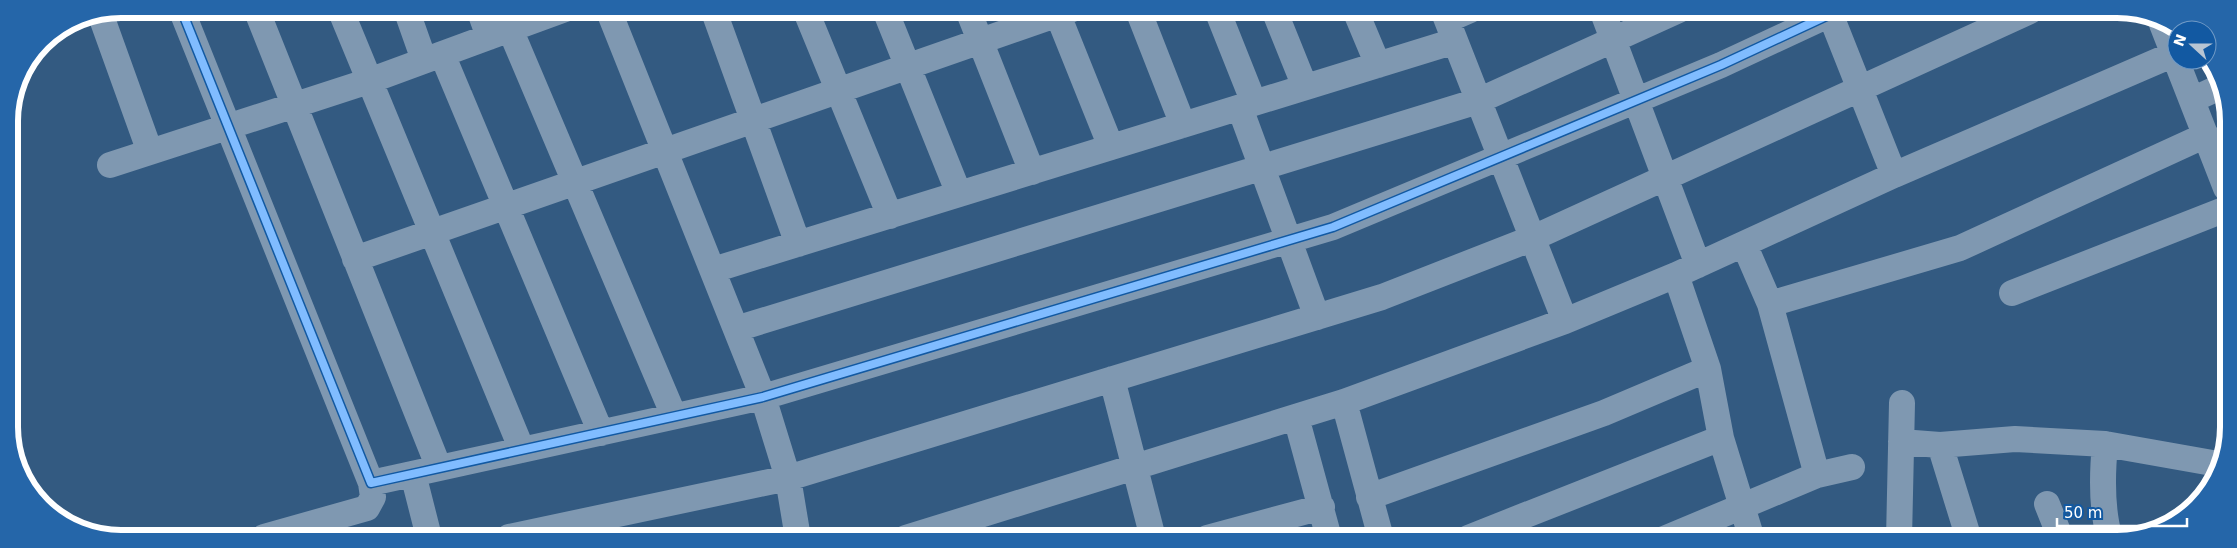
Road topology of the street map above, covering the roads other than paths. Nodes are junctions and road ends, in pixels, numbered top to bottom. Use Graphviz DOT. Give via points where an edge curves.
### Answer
graph roads {
  1 [pos="185,18"];
  2 [pos="260,18"];
  3 [pos="344,18"];
  4 [pos="411,18"];
  5 [pos="486,18"];
  6 [pos="537,18"];
  7 [pos="612,18"];
  8 [pos="716,18"];
  9 [pos="808,18"];
  10 [pos="888,18"];
  11 [pos="971,18"];
  12 [pos="1042,18"];
  13 [pos="1064,18"];
  14 [pos="1141,18"];
  15 [pos="1220,18"];
  16 [pos="1277,18"];
  17 [pos="1358,18"];
  18 [pos="1605,18"];
  19 [pos="1662,18"];
  20 [pos="1819,18"];
  21 [pos="1834,18"];
  22 [pos="2015,18"];
  23 [pos="102,19"];
  24 [pos="1454,20"];
  25 [pos="499,33"];
  26 [pos="2167,36"];
  27 [pos="980,41"];
  28 [pos="1613,41"];
  29 [pos="433,57"];
  30 [pos="1378,65"];
  31 [pos="908,66"];
  32 [pos="2181,70"];
  33 [pos="369,81"];
  34 [pos="1305,87"];
  35 [pos="1861,88"];
  36 [pos="2215,89"];
  37 [pos="838,90"];
  38 [pos="2192,100"];
  39 [pos="1478,101"];
  40 [pos="1636,101"];
  41 [pos="294,105"];
  42 [pos="1247,105"];
  43 [pos="753,120"];
  44 [pos="1183,125"];
  45 [pos="228,127"];
  46 [pos="2206,135"];
  47 [pos="1111,148"];
  48 [pos="665,151"];
  49 [pos="150,152"];
  50 [pos="2220,156"];
  51 [pos="1500,158"];
  52 [pos="110,165"];
  53 [pos="1262,168"];
  54 [pos="1032,172"];
  55 [pos="1894,175"];
  56 [pos="1664,178"];
  57 [pos="575,182"];
  58 [pos="959,194"];
  59 [pos="506,206"];
  60 [pos="2220,211"];
  61 [pos="890,216"];
  62 [pos="432,232"];
  63 [pos="1533,238"];
  64 [pos="1289,241"];
  65 [pos="798,244"];
  66 [pos="1744,244"];
  67 [pos="355,259"];
  68 [pos="713,270"];
  69 [pos="1687,270"];
  70 [pos="2012,293"];
  71 [pos="1770,304"];
  72 [pos="1317,317"];
  73 [pos="1565,321"];
  74 [pos="736,329"];
  75 [pos="1708,370"];
  76 [pos="1112,379"];
  77 [pos="763,397"];
  78 [pos="1344,402"];
  79 [pos="1902,403"];
  80 [pos="674,416"];
  81 [pos="1296,417"];
  82 [pos="601,433"];
  83 [pos="1721,438"];
  84 [pos="1901,442"];
  85 [pos="1940,444"];
  86 [pos="2105,444"];
  87 [pos="522,450"];
  88 [pos="2213,463"];
  89 [pos="1135,467"];
  90 [pos="1852,467"];
  91 [pos="439,468"];
  92 [pos="413,474"];
  93 [pos="1817,475"];
  94 [pos="788,478"];
  95 [pos="371,484"];
  96 [pos="1369,498"];
  97 [pos="2047,504"];
  98 [pos="1322,507"];
  99 [pos="1742,507"];
  100 [pos="289,530"];
  101 [pos="427,530"];
  102 [pos="546,530"];
  103 [pos="797,530"];
  104 [pos="957,530"];
  105 [pos="1151,530"];
  106 [pos="1237,530"];
  107 [pos="1327,530"];
  108 [pos="1379,530"];
  109 [pos="1488,530"];
  110 [pos="1686,530"];
  111 [pos="1749,530"];
  112 [pos="1899,530"];
  113 [pos="1967,530"];
  114 [pos="2057,530"];
  115 [pos="2107,530"];
  1 -- 45 [label="street"];
  2 -- 41 [label="street"];
  3 -- 33 [label="street"];
  4 -- 29 [label="street"];
  5 -- 25 [label="street"];
  6 -- 25 [label="street"];
  7 -- 48 [label="street"];
  8 -- 43 [label="street"];
  9 -- 37 [label="street"];
  10 -- 31 [label="street"];
  11 -- 27 [label="street"];
  12 -- 27 [label="street"];
  13 -- 47 [label="street"];
  14 -- 44 [label="street"];
  15 -- 42 [label="street"];
  16 -- 34 [label="street"];
  17 -- 30 [label="street"];
  18 -- 28 [label="street"];
  19 -- 28 [label="street"];
  20 -- 40 [label="street"];
  21 -- 35 [label="street"];
  22 -- 35 [label="street"];
  23 -- 49 [label="street"];
  24 -- 30 [label="street"];
  24 -- 39 [label="street"];
  25 -- 29 [label="street"];
  25 -- 57 [label="street"];
  26 -- 55 [label="street"];
  27 -- 31 [label="street"];
  27 -- 54 [label="street"];
  28 -- 39 [label="street"];
  28 -- 40 [label="street"];
  29 -- 33 [label="street"];
  29 -- 59 [label="street"];
  30 -- 34 [label="street"];
  31 -- 37 [label="street"];
  31 -- 58 [label="street"];
  32 -- 38 [label="street"];
  33 -- 41 [label="street"];
  33 -- 62 [label="street"];
  34 -- 42 [label="street"];
  35 -- 55 [label="street"];
  35 -- 56 [label="street"];
  36 -- 38 [label="street"];
  37 -- 43 [label="street"];
  37 -- 61 [label="street"];
  38 -- 46 [label="street"];
  39 -- 51 [label="street"];
  39 -- 53 [label="street"];
  40 -- 51 [label="street"];
  40 -- 56 [label="street"];
  41 -- 45 [label="street"];
  41 -- 67 [label="street"];
  42 -- 44 [label="street"];
  42 -- 53 [label="street"];
  43 -- 48 [label="street"];
  43 -- 65 [label="street"];
  44 -- 47 [label="street"];
  45 -- 49 [label="street"];
  45 -- 95 [label="street"];
  46 -- 50 [label="street"];
  46 -- 71 [label="street" via="1960,248"];
  47 -- 54 [label="street"];
  48 -- 57 [label="street"];
  48 -- 68 [label="street"];
  49 -- 52 [label="street"];
  51 -- 63 [label="street"];
  51 -- 64 [label="street" via="1333,228"];
  53 -- 64 [label="street"];
  53 -- 74 [label="street"];
  54 -- 58 [label="street"];
  55 -- 66 [label="street"];
  56 -- 63 [label="street"];
  56 -- 69 [label="street"];
  57 -- 59 [label="street"];
  57 -- 80 [label="street"];
  58 -- 61 [label="street"];
  59 -- 62 [label="street"];
  59 -- 82 [label="street"];
  60 -- 70 [label="street"];
  61 -- 65 [label="street"];
  62 -- 67 [label="street"];
  62 -- 87 [label="street"];
  63 -- 72 [label="street" via="1382,297"];
  63 -- 73 [label="street"];
  64 -- 72 [label="street"];
  64 -- 77 [label="street"];
  65 -- 68 [label="street"];
  66 -- 69 [label="street"];
  66 -- 71 [label="street"];
  67 -- 91 [label="street"];
  68 -- 74 [label="street"];
  69 -- 73 [label="street"];
  69 -- 75 [label="street"];
  71 -- 93 [label="street"];
  72 -- 76 [label="street"];
  73 -- 78 [label="street"];
  74 -- 77 [label="street"];
  75 -- 83 [label="street"];
  75 -- 96 [label="street" via="1604,413"];
  76 -- 89 [label="street"];
  76 -- 94 [label="street"];
  77 -- 80 [label="street"];
  77 -- 94 [label="street"];
  78 -- 81 [label="street"];
  78 -- 96 [label="street"];
  79 -- 84 [label="street"];
  80 -- 82 [label="street"];
  81 -- 89 [label="street"];
  81 -- 98 [label="street"];
  82 -- 87 [label="street"];
  83 -- 99 [label="street"];
  83 -- 109 [label="street"];
  84 -- 85 [label="street"];
  84 -- 112 [label="street"];
  85 -- 86 [label="street" via="2015,439"];
  85 -- 113 [label="street"];
  86 -- 88 [label="street"];
  86 -- 115 [label="street" via="2102,473"];
  87 -- 91 [label="street"];
  89 -- 104 [label="street"];
  89 -- 105 [label="street"];
  90 -- 93 [label="street"];
  91 -- 92 [label="street"];
  92 -- 95 [label="street"];
  92 -- 101 [label="street"];
  93 -- 99 [label="street"];
  94 -- 102 [label="street"];
  94 -- 103 [label="street"];
  95 -- 100 [label="street" via="373,497 367,508"];
  96 -- 108 [label="street"];
  97 -- 114 [label="street"];
  98 -- 106 [label="street"];
  98 -- 107 [label="street"];
  99 -- 110 [label="street"];
  99 -- 111 [label="street"];
}
